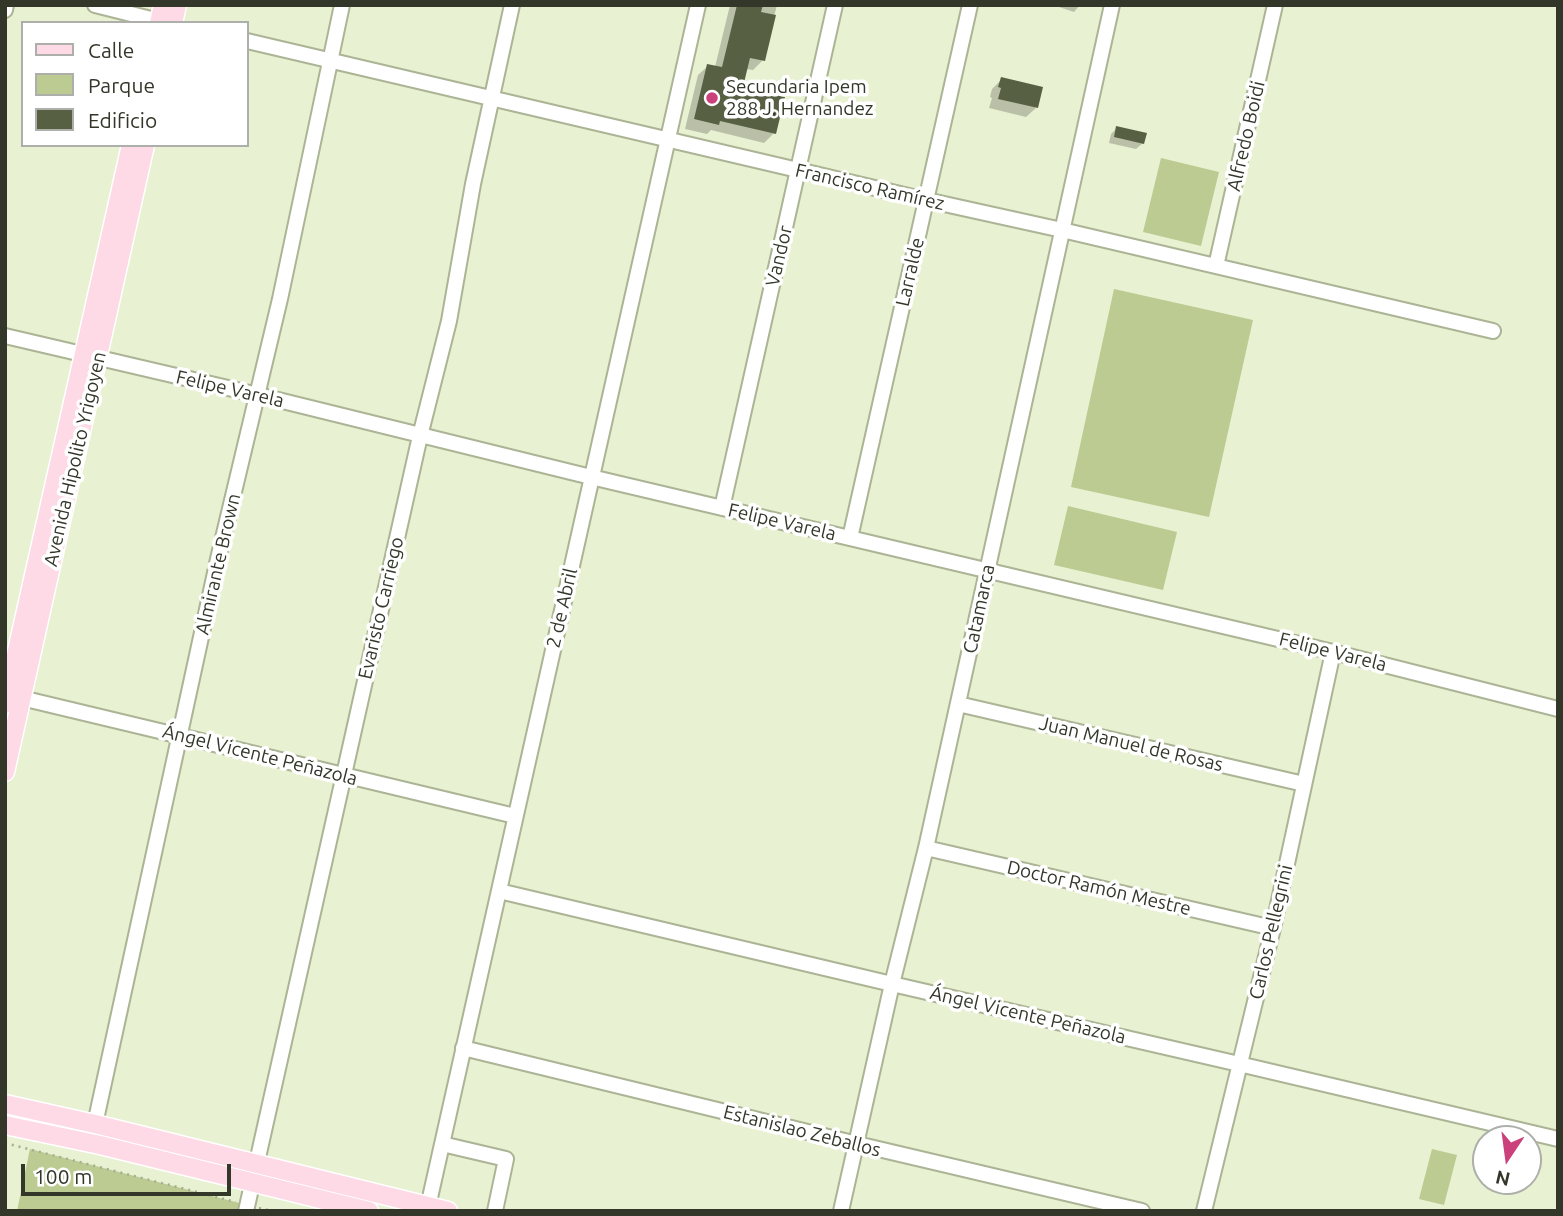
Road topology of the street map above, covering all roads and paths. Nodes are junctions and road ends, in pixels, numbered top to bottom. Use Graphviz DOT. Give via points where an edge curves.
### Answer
graph roads {
  1 [pos="95,5"];
  2 [pos="177,5"];
  3 [pos="342,5"];
  4 [pos="512,5"];
  5 [pos="698,5"];
  6 [pos="835,5"];
  7 [pos="970,5"];
  8 [pos="1112,5"];
  9 [pos="1275,5"];
  10 [pos="164,19"];
  11 [pos="248,41"];
  12 [pos="330,60"];
  13 [pos="492,97"];
  14 [pos="668,139"];
  15 [pos="131,147"];
  16 [pos="144,147"];
  17 [pos="798,170"];
  18 [pos="926,200"];
  19 [pos="1062,230"];
  20 [pos="1216,266"];
  21 [pos="1493,331"];
  22 [pos="5,336"];
  23 [pos="91,356"];
  24 [pos="258,395"];
  25 [pos="420,436"];
  26 [pos="592,477"];
  27 [pos="722,508"];
  28 [pos="850,538"];
  29 [pos="988,570"];
  30 [pos="1333,652"];
  31 [pos="10,698"];
  32 [pos="958,704"];
  33 [pos="1558,709"];
  34 [pos="179,735"];
  35 [pos="5,772"];
  36 [pos="344,775"];
  37 [pos="1304,784"];
  38 [pos="515,816"];
  39 [pos="926,848"];
  40 [pos="499,891"];
  41 [pos="1273,928"];
  42 [pos="892,984"];
  43 [pos="463,1048"];
  44 [pos="1239,1064"];
  45 [pos="5,1104"];
  46 [pos="95,1124"];
  47 [pos="5,1125"];
  48 [pos="1558,1139"];
  49 [pos="5,1143"];
  50 [pos="442,1144"];
  51 [pos="857,1144"];
  52 [pos="257,1163"];
  53 [pos="252,1183"];
  54 [pos="247,1208"];
  55 [pos="427,1208"];
  56 [pos="369,1211"];
  57 [pos="449,1211"];
  58 [pos="495,1211"];
  59 [pos="841,1211"];
  60 [pos="1142,1211"];
  61 [pos="1204,1211"];
  1 -- 10 [label="street"];
  2 -- 10 [label="main road"];
  3 -- 12 [label="street, Almirante Brown"];
  4 -- 13 [label="street, Evaristo Carriego"];
  5 -- 14 [label="street, 2 de Abril"];
  6 -- 17 [label="street, Vandor"];
  7 -- 18 [label="street, Larralde"];
  8 -- 19 [label="street, Catamarca"];
  9 -- 20 [label="street, Alfredo Boidi"];
  11 -- 12 [label="street, Francisco Ramírez"];
  12 -- 13 [label="street, Francisco Ramírez"];
  12 -- 24 [label="street, Almirante Brown"];
  13 -- 14 [label="street, Francisco Ramírez"];
  13 -- 25 [label="street, Evaristo Carriego" via="449,321"];
  14 -- 17 [label="street, Francisco Ramírez"];
  14 -- 26 [label="street, 2 de Abril"];
  15 -- 23 [label="main road, Avenida Hipolito Yrigoyen"];
  16 -- 23 [label="main road, Avenida Hipolito Yrigoyen"];
  17 -- 18 [label="street, Francisco Ramírez"];
  17 -- 27 [label="street, Vandor"];
  18 -- 19 [label="street, Francisco Ramírez"];
  18 -- 28 [label="street, Larralde"];
  19 -- 20 [label="street, Francisco Ramírez"];
  19 -- 29 [label="street, Catamarca"];
  20 -- 21 [label="street, Francisco Ramírez"];
  22 -- 23 [label="street, Felipe Varela"];
  23 -- 24 [label="street, Felipe Varela"];
  23 -- 31 [label="main road, Avenida Hipolito Yrigoyen"];
  24 -- 25 [label="street, Felipe Varela"];
  24 -- 34 [label="street, Almirante Brown"];
  25 -- 26 [label="street, Felipe Varela"];
  25 -- 36 [label="street, Evaristo Carriego"];
  26 -- 27 [label="street, Felipe Varela"];
  26 -- 38 [label="street, 2 de Abril"];
  27 -- 28 [label="street, Felipe Varela"];
  28 -- 29 [label="street, Felipe Varela"];
  29 -- 30 [label="street, Felipe Varela"];
  29 -- 32 [label="street, Catamarca"];
  30 -- 33 [label="street, Felipe Varela"];
  30 -- 37 [label="street, Carlos Pellegrini"];
  31 -- 34 [label="street, Ángel Vicente Peñazola"];
  31 -- 35 [label="main road, Avenida Hipolito Yrigoyen"];
  32 -- 37 [label="street, Juan Manuel de Rosas"];
  32 -- 39 [label="street, Catamarca"];
  34 -- 36 [label="street, Ángel Vicente Peñazola"];
  34 -- 46 [label="street, Almirante Brown"];
  36 -- 38 [label="street, Ángel Vicente Peñazola"];
  36 -- 52 [label="street, Evaristo Carriego"];
  37 -- 41 [label="street, Carlos Pellegrini"];
  38 -- 40 [label="street, 2 de Abril"];
  39 -- 41 [label="street, Doctor Ramón Mestre"];
  39 -- 42 [label="street, Catamarca"];
  40 -- 42 [label="street, Ángel Vicente Peñazola"];
  40 -- 43 [label="street, 2 de Abril"];
  41 -- 44 [label="street, Carlos Pellegrini"];
  42 -- 44 [label="street, Ángel Vicente Peñazola"];
  42 -- 51 [label="street, Catamarca"];
  43 -- 50 [label="street, 2 de Abril"];
  43 -- 51 [label="street, Estanislao Zeballos"];
  44 -- 48 [label="street, Ángel Vicente Peñazola"];
  44 -- 61 [label="street, Carlos Pellegrini"];
  45 -- 46 [label="main road"];
  46 -- 52 [label="main road"];
  47 -- 53 [label="main road"];
  49 -- 54 [label="path"];
  50 -- 55 [label="street, 2 de Abril"];
  50 -- 58 [label="street" via="506,1158"];
  51 -- 59 [label="street, Catamarca"];
  51 -- 60 [label="street, Estanislao Zeballos"];
  52 -- 53 [label="street, Evaristo Carriego"];
  52 -- 55 [label="main road"];
  53 -- 54 [label="street, Evaristo Carriego"];
  53 -- 56 [label="main road"];
  55 -- 57 [label="main road"];
}
